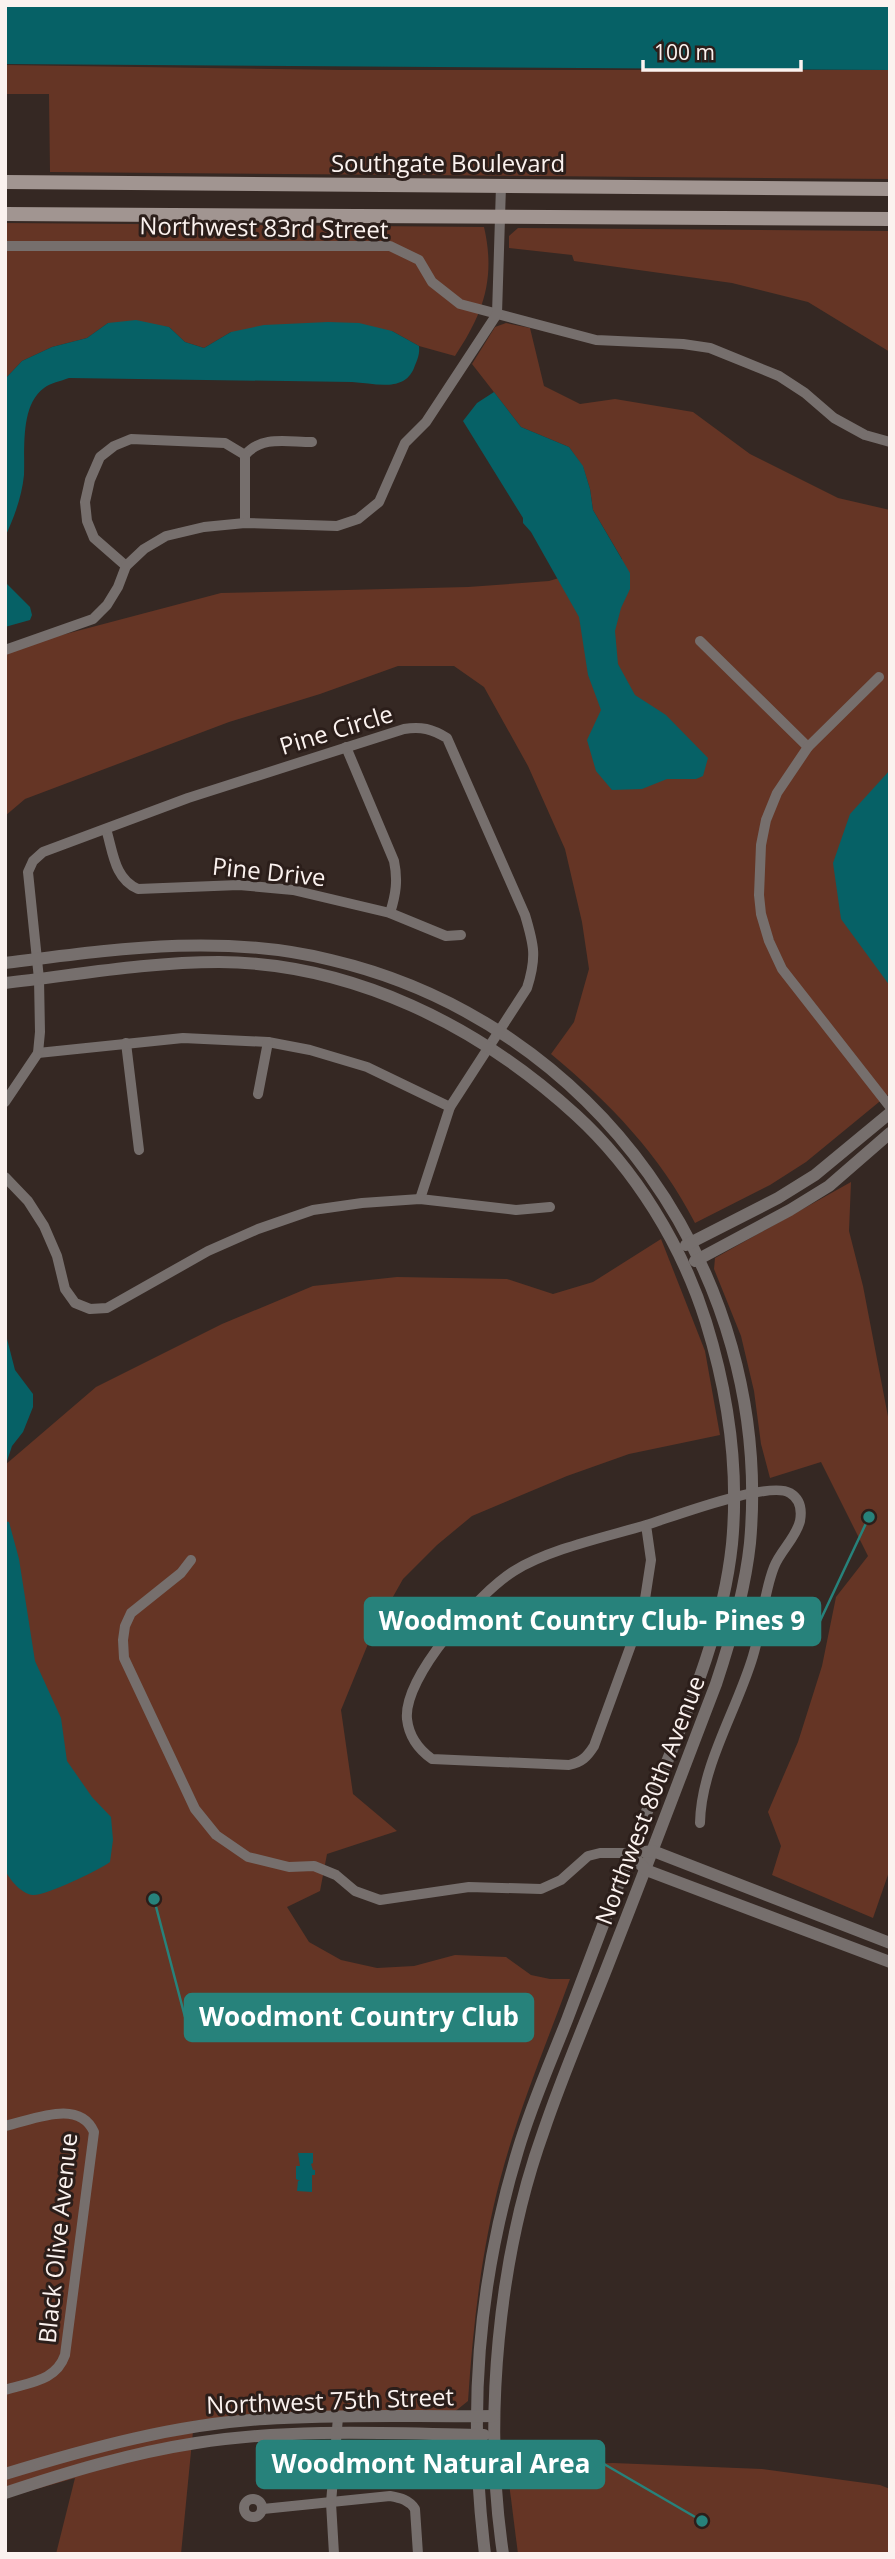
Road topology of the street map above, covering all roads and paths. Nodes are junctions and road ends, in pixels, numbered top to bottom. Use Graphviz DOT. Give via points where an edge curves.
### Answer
graph roads {
  1 [pos="5,182"];
  2 [pos="501,186"];
  3 [pos="890,188"];
  4 [pos="5,214"];
  5 [pos="500,217"];
  6 [pos="890,219"];
  7 [pos="5,246"];
  8 [pos="496,314"];
  9 [pos="312,442"];
  10 [pos="890,442"];
  11 [pos="245,455"];
  12 [pos="245,523"];
  13 [pos="126,566"];
  14 [pos="699,641"];
  15 [pos="5,650"];
  16 [pos="879,677"];
  17 [pos="346,747"];
  18 [pos="808,747"];
  19 [pos="106,829"];
  20 [pos="390,913"];
  21 [pos="461,935"];
  22 [pos="37,959"];
  23 [pos="5,963"];
  24 [pos="39,979"];
  25 [pos="5,983"];
  26 [pos="499,1030"];
  27 [pos="268,1042"];
  28 [pos="125,1043"];
  29 [pos="488,1045"];
  30 [pos="38,1053"];
  31 [pos="258,1094"];
  32 [pos="5,1102"];
  33 [pos="450,1107"];
  34 [pos="890,1107"];
  35 [pos="890,1113"];
  36 [pos="890,1133"];
  37 [pos="139,1150"];
  38 [pos="5,1177"];
  39 [pos="420,1199"];
  40 [pos="550,1207"];
  41 [pos="691,1242"];
  42 [pos="677,1250"];
  43 [pos="700,1258"];
  44 [pos="685,1267"];
  45 [pos="752,1493"];
  46 [pos="733,1497"];
  47 [pos="646,1525"];
  48 [pos="191,1560"];
  49 [pos="470,1611"];
  50 [pos="500,1638"];
  51 [pos="700,1823"];
  52 [pos="653,1851"];
  53 [pos="630,1853"];
  54 [pos="646,1870"];
  55 [pos="890,1943"];
  56 [pos="890,1962"];
  57 [pos="5,2126"];
  58 [pos="5,2390"];
  59 [pos="494,2416"];
  60 [pos="338,2417"];
  61 [pos="475,2417"];
  62 [pos="338,2433"];
  63 [pos="477,2435"];
  64 [pos="494,2435"];
  65 [pos="5,2474"];
  66 [pos="5,2493"];
  67 [pos="331,2503"];
  68 [pos="262,2509"];
  69 [pos="334,2554"];
  70 [pos="418,2554"];
  71 [pos="485,2554"];
  72 [pos="503,2554"];
  1 -- 2 [label="main road, Southgate Boulevard"];
  2 -- 3 [label="main road, Southgate Boulevard"];
  2 -- 5 [label="street"];
  4 -- 5 [label="main road"];
  5 -- 6 [label="main road"];
  5 -- 8 [label="street"];
  7 -- 8 [label="street, Northwest 83rd Street" via="390,246 419,260 432,282 460,304"];
  8 -- 10 [label="street, Northwest 83rd Street" via="596,340 710,348 779,376 834,418"];
  8 -- 12 [label="street" via="426,422 405,443 379,502 358,519 337,526"];
  9 -- 11 [label="street" via="264,442 254,444"];
  11 -- 12 [label="street"];
  11 -- 13 [label="street" via="225,443 131,439 100,457 85,502 87,521 94,538"];
  12 -- 13 [label="street" via="166,536"];
  13 -- 15 [label="street" via="107,605 93,619"];
  14 -- 18 [label="street"];
  16 -- 18 [label="street"];
  17 -- 19 [label="street, Pine Circle"];
  17 -- 20 [label="street" via="394,861 397,884"];
  17 -- 26 [label="street, Pine Circle" via="418,727 447,738 533,942 534,966 527,988"];
  18 -- 34 [label="street" via="777,793 766,820 758,865 761,914 788,977"];
  19 -- 20 [label="street, Pine Drive" via="120,876 138,889 239,885 293,890"];
  19 -- 22 [label="street, Pine Circle" via="43,852 27,872"];
  20 -- 21 [label="street, Pine Drive" via="446,936"];
  22 -- 23 [label="street, Northwest 80th Avenue"];
  22 -- 24 [label="street, Pine Circle"];
  22 -- 26 [label="street, Northwest 80th Avenue" via="183,944 281,950 391,978"];
  24 -- 25 [label="street, Northwest 80th Avenue"];
  24 -- 29 [label="street, Northwest 80th Avenue" via="168,964 225,962 278,967 329,977 404,1001"];
  24 -- 30 [label="street, Pine Circle"];
  26 -- 29 [label="street, Pine Circle"];
  26 -- 41 [label="street, Northwest 80th Avenue" via="559,1075 606,1119 642,1163"];
  27 -- 28 [label="street" via="183,1038"];
  27 -- 31 [label="street"];
  27 -- 33 [label="street" via="367,1067"];
  28 -- 30 [label="street"];
  28 -- 37 [label="street"];
  29 -- 33 [label="street, Pine Circle"];
  29 -- 42 [label="street, Northwest 80th Avenue" via="541,1083 596,1133"];
  30 -- 32 [label="street"];
  33 -- 39 [label="street, Pine Circle"];
  35 -- 41 [label="street" via="806,1181"];
  36 -- 43 [label="street" via="829,1186"];
  38 -- 39 [label="street" via="44,1226 65,1289 75,1303 90,1309 107,1308 208,1251 313,1210"];
  39 -- 40 [label="street" via="516,1210"];
  41 -- 42 [label="street"];
  41 -- 43 [label="street, Northwest 80th Avenue"];
  42 -- 44 [label="street, Northwest 80th Avenue"];
  43 -- 44 [label="street"];
  43 -- 45 [label="street, Northwest 80th Avenue" via="732,1347 744,1399"];
  44 -- 46 [label="street, Northwest 80th Avenue" via="715,1351 727,1402"];
  45 -- 46 [label="street"];
  45 -- 51 [label="street" via="785,1490 793,1494 799,1502 799,1524 771,1576 754,1655 703,1787"];
  45 -- 52 [label="street, Northwest 80th Avenue" via="750,1545 729,1646"];
  46 -- 47 [label="street"];
  46 -- 53 [label="street, Northwest 80th Avenue" via="730,1555 712,1639"];
  47 -- 49 [label="street" via="515,1570"];
  47 -- 49 [label="street" via="652,1560 643,1612 594,1746 578,1763 444,1761 420,1750 407,1721 412,1689"];
  48 -- 53 [label="street" via="131,1613 125,1626 124,1658 195,1809 216,1835 248,1857 289,1867 314,1866 380,1900 469,1887 541,1889 561,1880 588,1856"];
  49 -- 50 [label="street"];
  52 -- 53 [label="street"];
  52 -- 54 [label="street, Northwest 80th Avenue"];
  52 -- 55 [label="street"];
  53 -- 54 [label="street"];
  53 -- 61 [label="street, Northwest 80th Avenue" via="520,2144 502,2207 489,2267"];
  54 -- 56 [label="street"];
  54 -- 59 [label="street, Northwest 80th Avenue" via="543,2132 518,2219 505,2296"];
  57 -- 58 [label="street, Black Olive Avenue" via="58,2114 82,2116 94,2132 65,2355 60,2368 49,2376"];
  59 -- 61 [label="street, Northwest 75th Street"];
  59 -- 64 [label="street, Northwest 80th Avenue"];
  60 -- 61 [label="street, Northwest 75th Street"];
  60 -- 62 [label="street"];
  60 -- 65 [label="street, Northwest 75th Street" via="194,2426"];
  61 -- 63 [label="street, Northwest 80th Avenue"];
  62 -- 63 [label="street, Northwest 75th Street"];
  62 -- 66 [label="street, Northwest 75th Street" via="198,2442 81,2468"];
  62 -- 67 [label="street"];
  63 -- 64 [label="street, Northwest 75th Street"];
  63 -- 71 [label="street, Northwest 80th Avenue"];
  64 -- 72 [label="street, Northwest 80th Avenue"];
  67 -- 68 [label="street"];
  67 -- 69 [label="street"];
  67 -- 70 [label="street" via="390,2496 411,2503 418,2518"];
}
